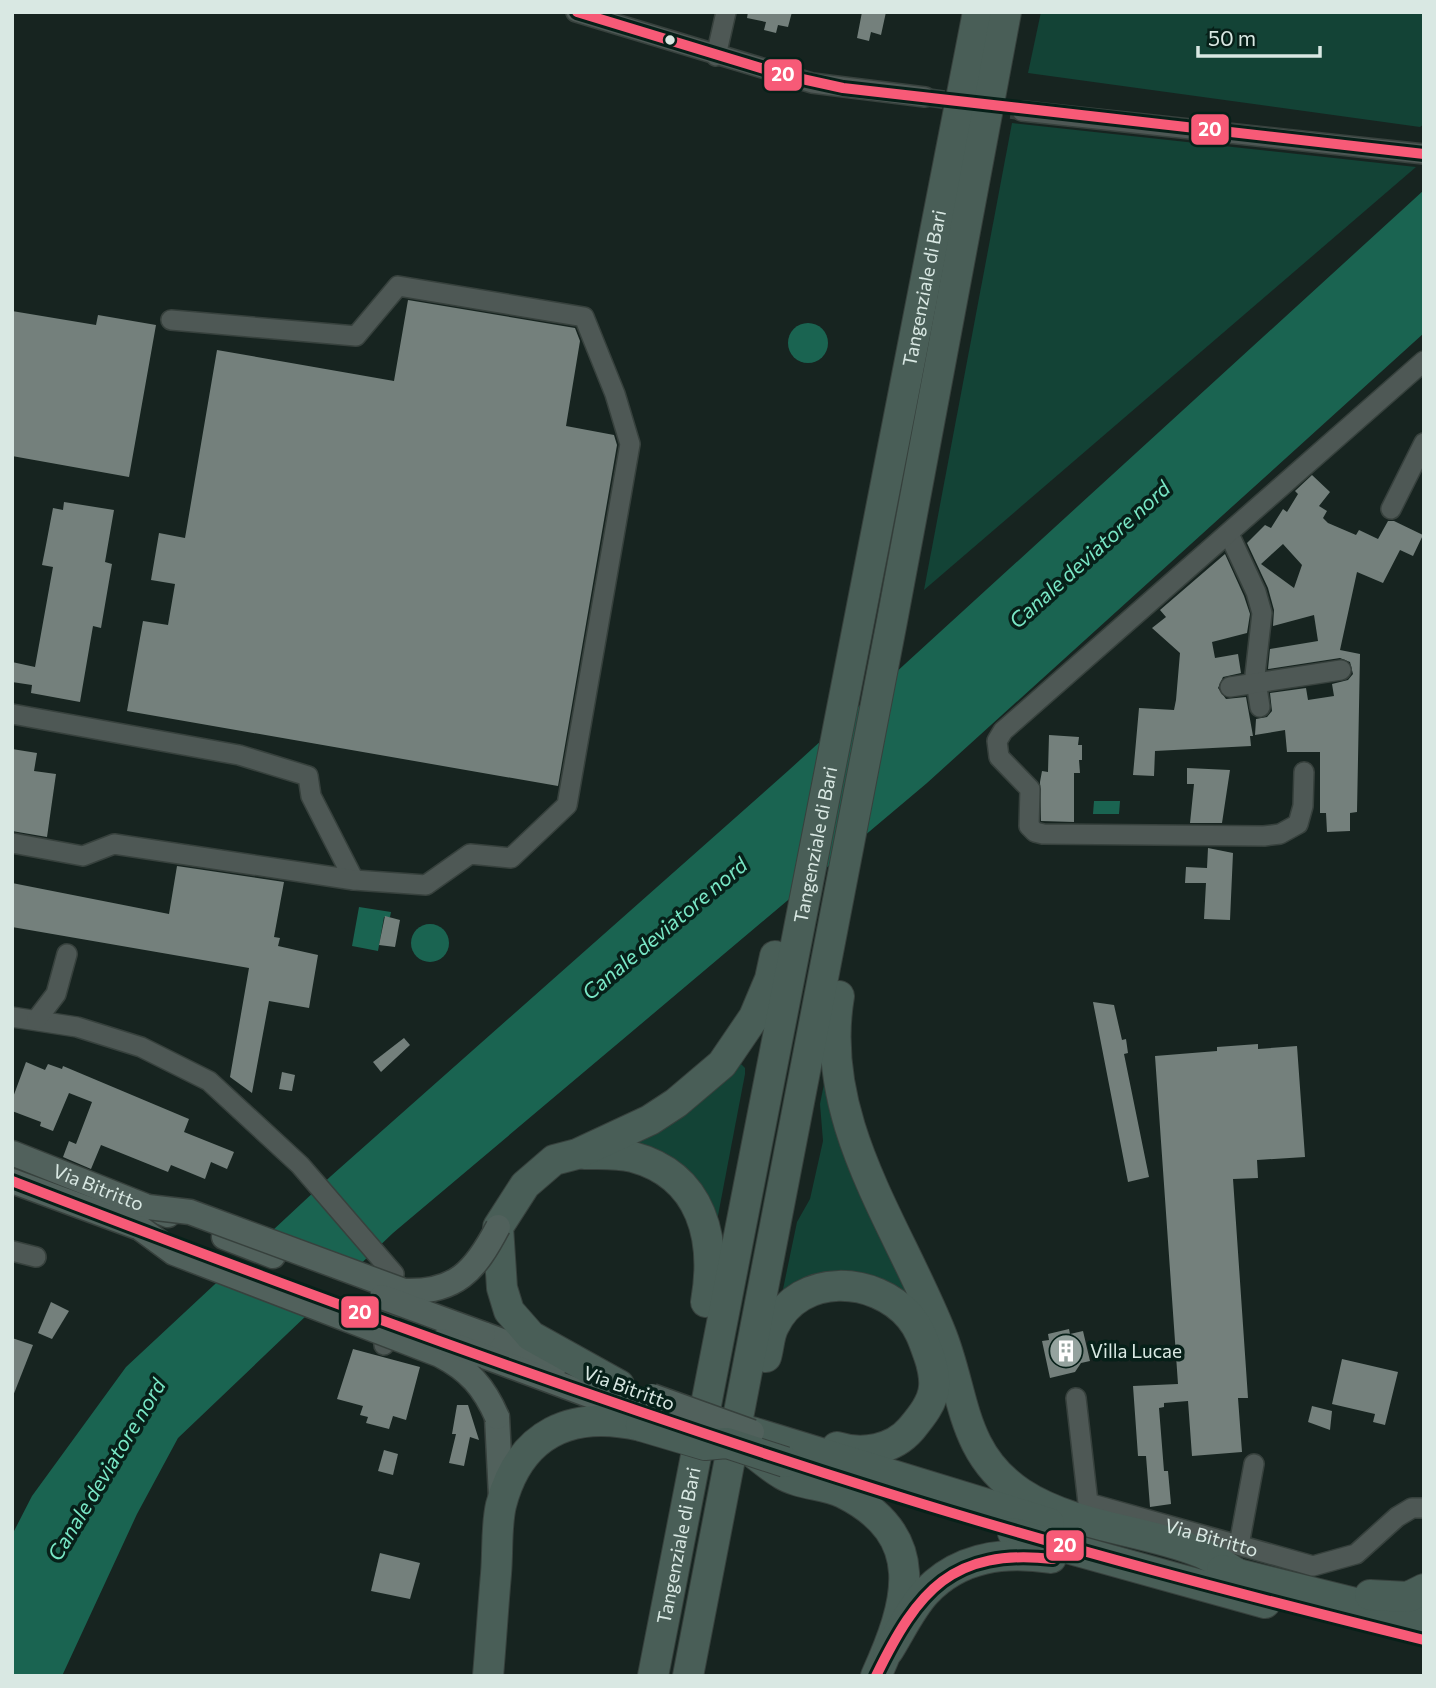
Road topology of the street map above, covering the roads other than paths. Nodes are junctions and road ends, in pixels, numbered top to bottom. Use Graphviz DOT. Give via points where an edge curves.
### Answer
graph roads {
  1 [pos="576,12"];
  2 [pos="726,12"];
  3 [pos="978,12"];
  4 [pos="1006,12"];
  5 [pos="1020,12"];
  6 [pos="620,19"];
  7 [pos="999,50"];
  8 [pos="716,56"];
  9 [pos="925,96"];
  10 [pos="1022,111"];
  11 [pos="1424,154"];
  12 [pos="171,320"];
  13 [pos="1424,361"];
  14 [pos="1424,443"];
  15 [pos="1391,509"];
  16 [pos="1229,534"];
  17 [pos="1341,670"];
  18 [pos="1258,683"];
  19 [pos="1230,687"];
  20 [pos="1260,707"];
  21 [pos="12,714"];
  22 [pos="1304,772"];
  23 [pos="12,843"];
  24 [pos="354,880"];
  25 [pos="841,890"];
  26 [pos="793,909"];
  27 [pos="67,954"];
  28 [pos="12,1017"];
  29 [pos="37,1019"];
  30 [pos="12,1153"];
  31 [pos="577,1154"];
  32 [pos="12,1181"];
  33 [pos="144,1217"];
  34 [pos="498,1227"];
  35 [pos="12,1251"];
  36 [pos="36,1257"];
  37 [pos="384,1345"];
  38 [pos="482,1345"];
  39 [pos="709,1381"];
  40 [pos="619,1385"];
  41 [pos="1076,1398"];
  42 [pos="645,1413"];
  43 [pos="742,1435"];
  44 [pos="787,1453"];
  45 [pos="1254,1464"];
  46 [pos="693,1467"];
  47 [pos="501,1506"];
  48 [pos="1424,1508"];
  49 [pos="1239,1545"];
  50 [pos="711,1554"];
  51 [pos="1239,1575"];
  52 [pos="1424,1589"];
  53 [pos="1274,1595"];
  54 [pos="1424,1620"];
  55 [pos="1424,1640"];
  56 [pos="882,1663"];
  57 [pos="488,1676"];
  58 [pos="633,1676"];
  59 [pos="653,1676"];
  60 [pos="688,1676"];
  61 [pos="705,1676"];
  1 -- 6 [label="street"];
  2 -- 8 [label="street"];
  3 -- 26 [label="highway, Tangenziale di Bari" via="831,758 801,819"];
  4 -- 7 [label="highway, Tangenziale di Bari"];
  5 -- 7 [label="highway"];
  6 -- 8 [label="street"];
  7 -- 25 [label="highway, Tangenziale di Bari"];
  8 -- 9 [label="street" via="812,83"];
  10 -- 11 [label="street"];
  12 -- 24 [label="street" via="356,336 398,286 491,301 584,317 615,394 630,444 567,805 510,858 470,854 426,884"];
  13 -- 16 [label="street"];
  14 -- 15 [label="street"];
  16 -- 18 [label="street" via="1262,613"];
  16 -- 22 [label="street" via="1003,731 997,741 999,757 1030,789 1029,826 1035,832 1280,834 1298,824"];
  17 -- 18 [label="street"];
  18 -- 19 [label="street"];
  18 -- 20 [label="street"];
  21 -- 24 [label="street" via="239,755 308,776 311,796"];
  23 -- 24 [label="street" via="83,856 114,844"];
  25 -- 43 [label="highway, Tangenziale di Bari"];
  25 -- 51 [label="highway" via="846,955 833,1031 846,1112 856,1149 940,1330 961,1411 980,1449 1019,1492 1047,1508 1199,1551"];
  26 -- 31 [label="highway" via="754,1017 722,1064 650,1120"];
  26 -- 39 [label="highway, Tangenziale di Bari"];
  27 -- 29 [label="street" via="56,994"];
  28 -- 29 [label="street"];
  29 -- 37 [label="street, bridge" via="141,1047 209,1081 300,1165 394,1273"];
  30 -- 33 [label="main road, Via Bitritto"];
  31 -- 34 [label="highway" via="554,1160 525,1185"];
  31 -- 39 [label="highway" via="632,1157 655,1166 690,1197 701,1215 710,1239 712,1269 700,1333"];
  32 -- 33 [label="main road, Via Bitritto"];
  33 -- 34 [label="main road, bridge" via="190,1212 404,1291 427,1292 466,1275"];
  33 -- 38 [label="main road, Via Bitritto, bridge"];
  33 -- 47 [label="main road, bridge" via="174,1253 462,1366 480,1384 497,1417"];
  34 -- 40 [label="highway" via="502,1288 509,1311 531,1336"];
  35 -- 36 [label="street"];
  38 -- 40 [label="main road, Via Bitritto"];
  38 -- 42 [label="main road, Via Bitritto"];
  39 -- 46 [label="highway, Tangenziale di Bari"];
  40 -- 42 [label="main road, Via Bitritto"];
  41 -- 49 [label="street, Via Bitritto" via="1088,1503"];
  42 -- 43 [label="highway, bridge" via="705,1445"];
  42 -- 47 [label="highway" via="582,1420 551,1432 529,1450 513,1473"];
  43 -- 43 [label="highway" via="760,1388 773,1327 806,1293 824,1286 873,1290 902,1309 922,1336 934,1388 924,1413 907,1434 889,1445 869,1452 793,1433"];
  43 -- 44 [label="highway, Via Bitritto, bridge"];
  43 -- 50 [label="highway, Tangenziale di Bari"];
  43 -- 56 [label="highway" via="783,1475 841,1492 871,1509 896,1540 906,1565 905,1592"];
  44 -- 51 [label="highway, Via Bitritto"];
  44 -- 53 [label="highway, Via Bitritto" via="959,1517"];
  45 -- 49 [label="street"];
  46 -- 58 [label="highway" via="666,1508"];
  46 -- 59 [label="highway, Tangenziale di Bari"];
  47 -- 57 [label="highway"];
  48 -- 49 [label="street, Via Bitritto" via="1412,1508 1397,1517 1356,1554 1313,1566"];
  50 -- 60 [label="highway, Tangenziale di Bari"];
  50 -- 61 [label="highway" via="718,1611"];
  51 -- 53 [label="highway, Via Bitritto"];
  52 -- 53 [label="highway" via="1408,1597 1324,1587"];
  53 -- 54 [label="highway, Via Bitritto"];
  53 -- 55 [label="highway, Via Bitritto"];
  53 -- 56 [label="highway" via="1183,1596 1050,1558 994,1555 965,1564 926,1592"];
}
